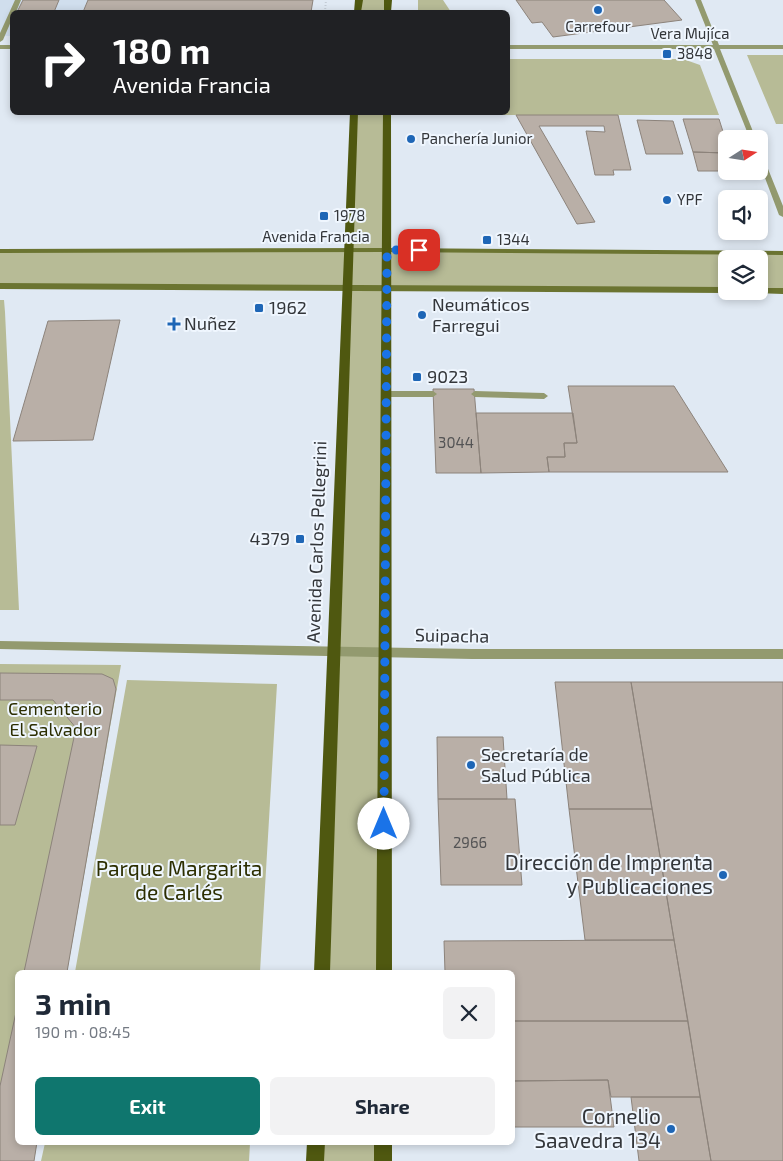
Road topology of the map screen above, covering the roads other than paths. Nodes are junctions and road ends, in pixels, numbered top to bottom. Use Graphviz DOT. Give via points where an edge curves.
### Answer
graph roads {
  1 [pos="698,0"];
  2 [pos="10,19"];
  3 [pos="0,40"];
  4 [pos="716,46"];
  5 [pos="783,46"];
  6 [pos="510,47"];
  7 [pos="354,115"];
  8 [pos="387,115"];
  9 [pos="749,130"];
  10 [pos="768,177"];
  11 [pos="783,215"];
  12 [pos="348,250"];
  13 [pos="387,250"];
  14 [pos="0,251"];
  15 [pos="783,253"];
  16 [pos="0,286"];
  17 [pos="347,288"];
  18 [pos="387,288"];
  19 [pos="718,290"];
  20 [pos="768,291"];
  21 [pos="783,291"];
  22 [pos="386,394"];
  23 [pos="433,394"];
  24 [pos="475,394"];
  25 [pos="544,396"];
  26 [pos="0,645"];
  27 [pos="333,651"];
  28 [pos="385,653"];
  29 [pos="783,654"];
  30 [pos="322,970"];
  31 [pos="384,970"];
  32 [pos="316,1145"];
  33 [pos="383,1145"];
  34 [pos="315,1161"];
  35 [pos="383,1161"];
  1 -- 4 [label="street"];
  2 -- 3 [label="street"];
  4 -- 5 [label="street, Vera Mujíca"];
  4 -- 6 [label="street, Vera Mujíca"];
  4 -- 9 [label="street"];
  7 -- 12 [label="main road, Avenida Carlos Pellegrini"];
  8 -- 13 [label="main road"];
  10 -- 11 [label="street"];
  12 -- 13 [label="main road, Avenida Francia"];
  12 -- 14 [label="main road, Avenida Francia"];
  12 -- 17 [label="main road, Avenida Carlos Pellegrini"];
  13 -- 15 [label="main road, Avenida Francia"];
  13 -- 18 [label="main road"];
  16 -- 17 [label="main road"];
  17 -- 18 [label="main road"];
  17 -- 27 [label="main road, Avenida Carlos Pellegrini"];
  18 -- 19 [label="main road"];
  18 -- 22 [label="main road"];
  20 -- 21 [label="main road"];
  22 -- 23 [label="street"];
  22 -- 28 [label="main road"];
  24 -- 25 [label="street"];
  26 -- 27 [label="street, Suipacha"];
  27 -- 28 [label="street, Suipacha"];
  27 -- 30 [label="main road, Avenida Carlos Pellegrini"];
  28 -- 29 [label="street, Suipacha"];
  28 -- 31 [label="main road"];
  32 -- 34 [label="main road"];
  33 -- 35 [label="main road"];
}
